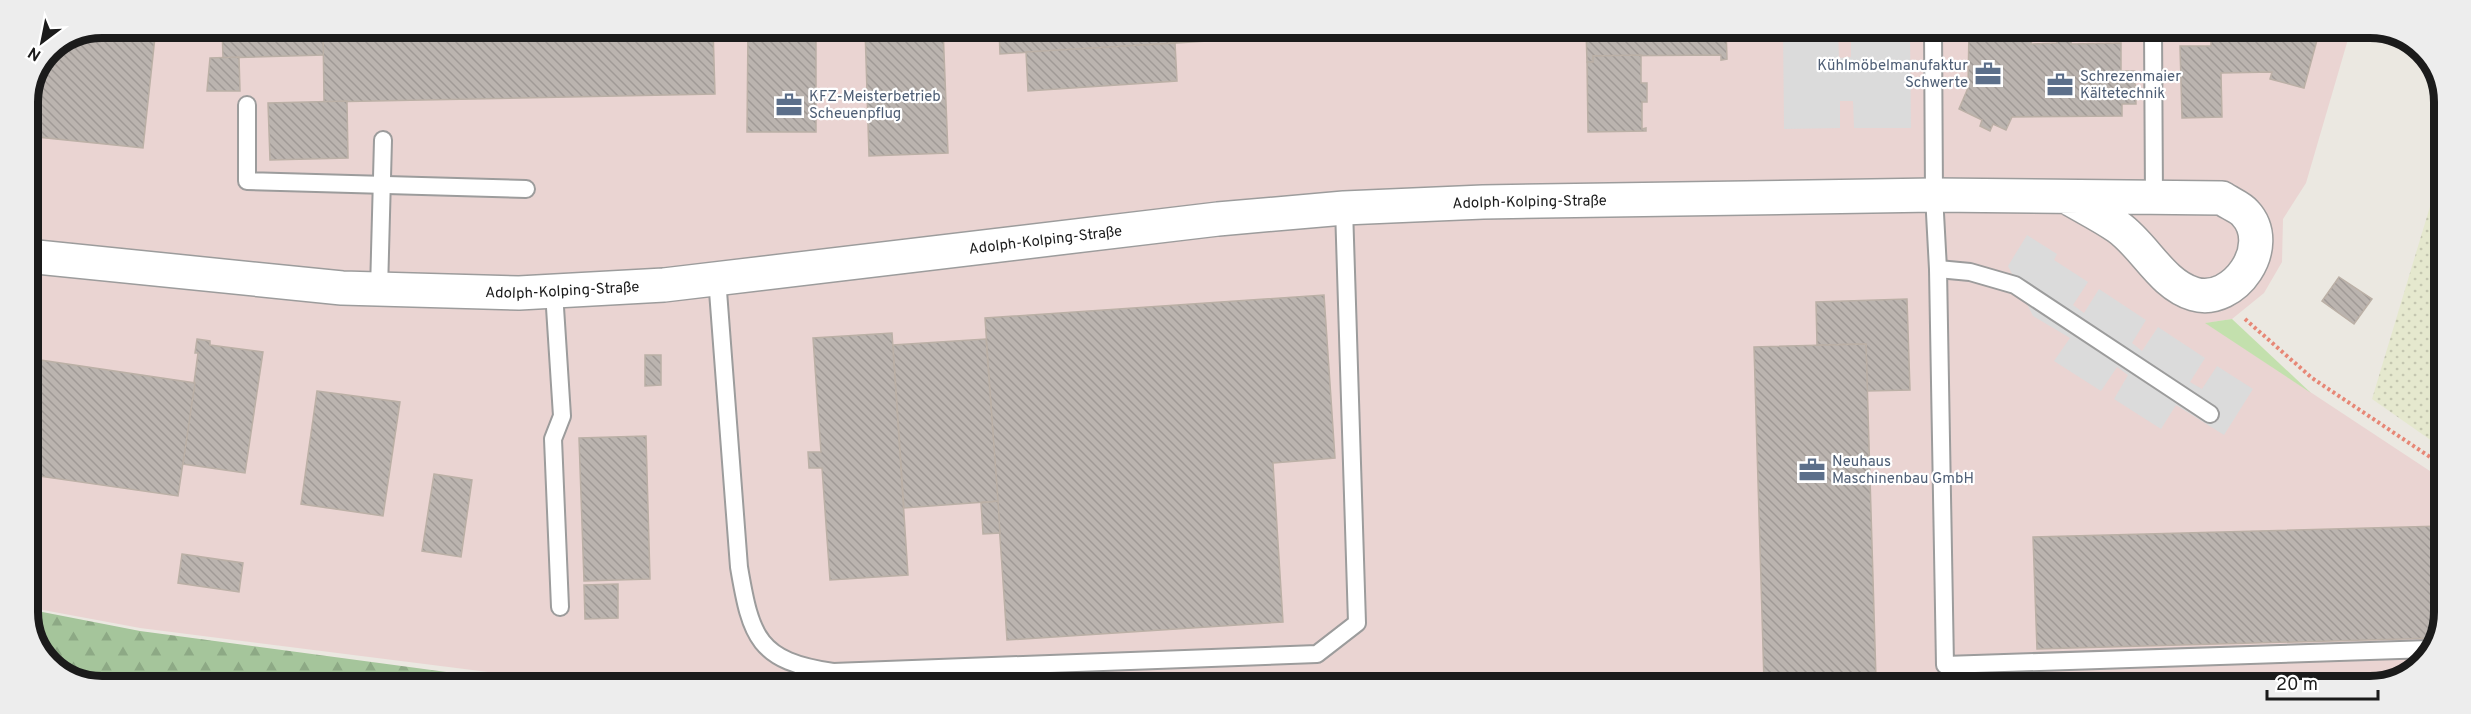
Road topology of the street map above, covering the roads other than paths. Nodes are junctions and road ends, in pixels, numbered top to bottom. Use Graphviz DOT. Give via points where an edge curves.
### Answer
graph roads {
  1 [pos="1933,37"];
  2 [pos="2153,37"];
  3 [pos="247,105"];
  4 [pos="383,140"];
  5 [pos="382,184"];
  6 [pos="526,189"];
  7 [pos="1934,195"];
  8 [pos="2067,196"];
  9 [pos="2154,198"];
  10 [pos="1344,208"];
  11 [pos="37,257"];
  12 [pos="1938,269"];
  13 [pos="717,278"];
  14 [pos="380,290"];
  15 [pos="554,292"];
  16 [pos="2210,414"];
  17 [pos="560,607"];
  18 [pos="2422,649"];
  1 -- 7 [label="lane"];
  2 -- 9 [label="lane"];
  3 -- 5 [label="lane" via="247,182"];
  4 -- 5 [label="lane"];
  5 -- 6 [label="lane"];
  5 -- 14 [label="lane"];
  7 -- 8 [label="street, Adolph-Kolping-Straße"];
  7 -- 10 [label="street, Adolph-Kolping-Straße"];
  7 -- 12 [label="lane"];
  8 -- 9 [label="street, Adolph-Kolping-Straße"];
  8 -- 9 [label="street, Adolph-Kolping-Straße" via="2119,228 2175,285 2195,294 2215,293 2239,281 2254,258 2257,235 2245,213 2222,198"];
  10 -- 13 [label="street, Adolph-Kolping-Straße"];
  10 -- 13 [label="lane" via="1357,623 1317,654 833,672 802,668 784,660 767,649 745,606"];
  11 -- 14 [label="street, Adolph-Kolping-Straße"];
  12 -- 16 [label="lane" via="1970,272 2015,285"];
  12 -- 18 [label="lane" via="1945,665"];
  13 -- 15 [label="street, Adolph-Kolping-Straße"];
  14 -- 15 [label="street, Adolph-Kolping-Straße"];
  15 -- 17 [label="lane" via="562,416 554,439"];
}
